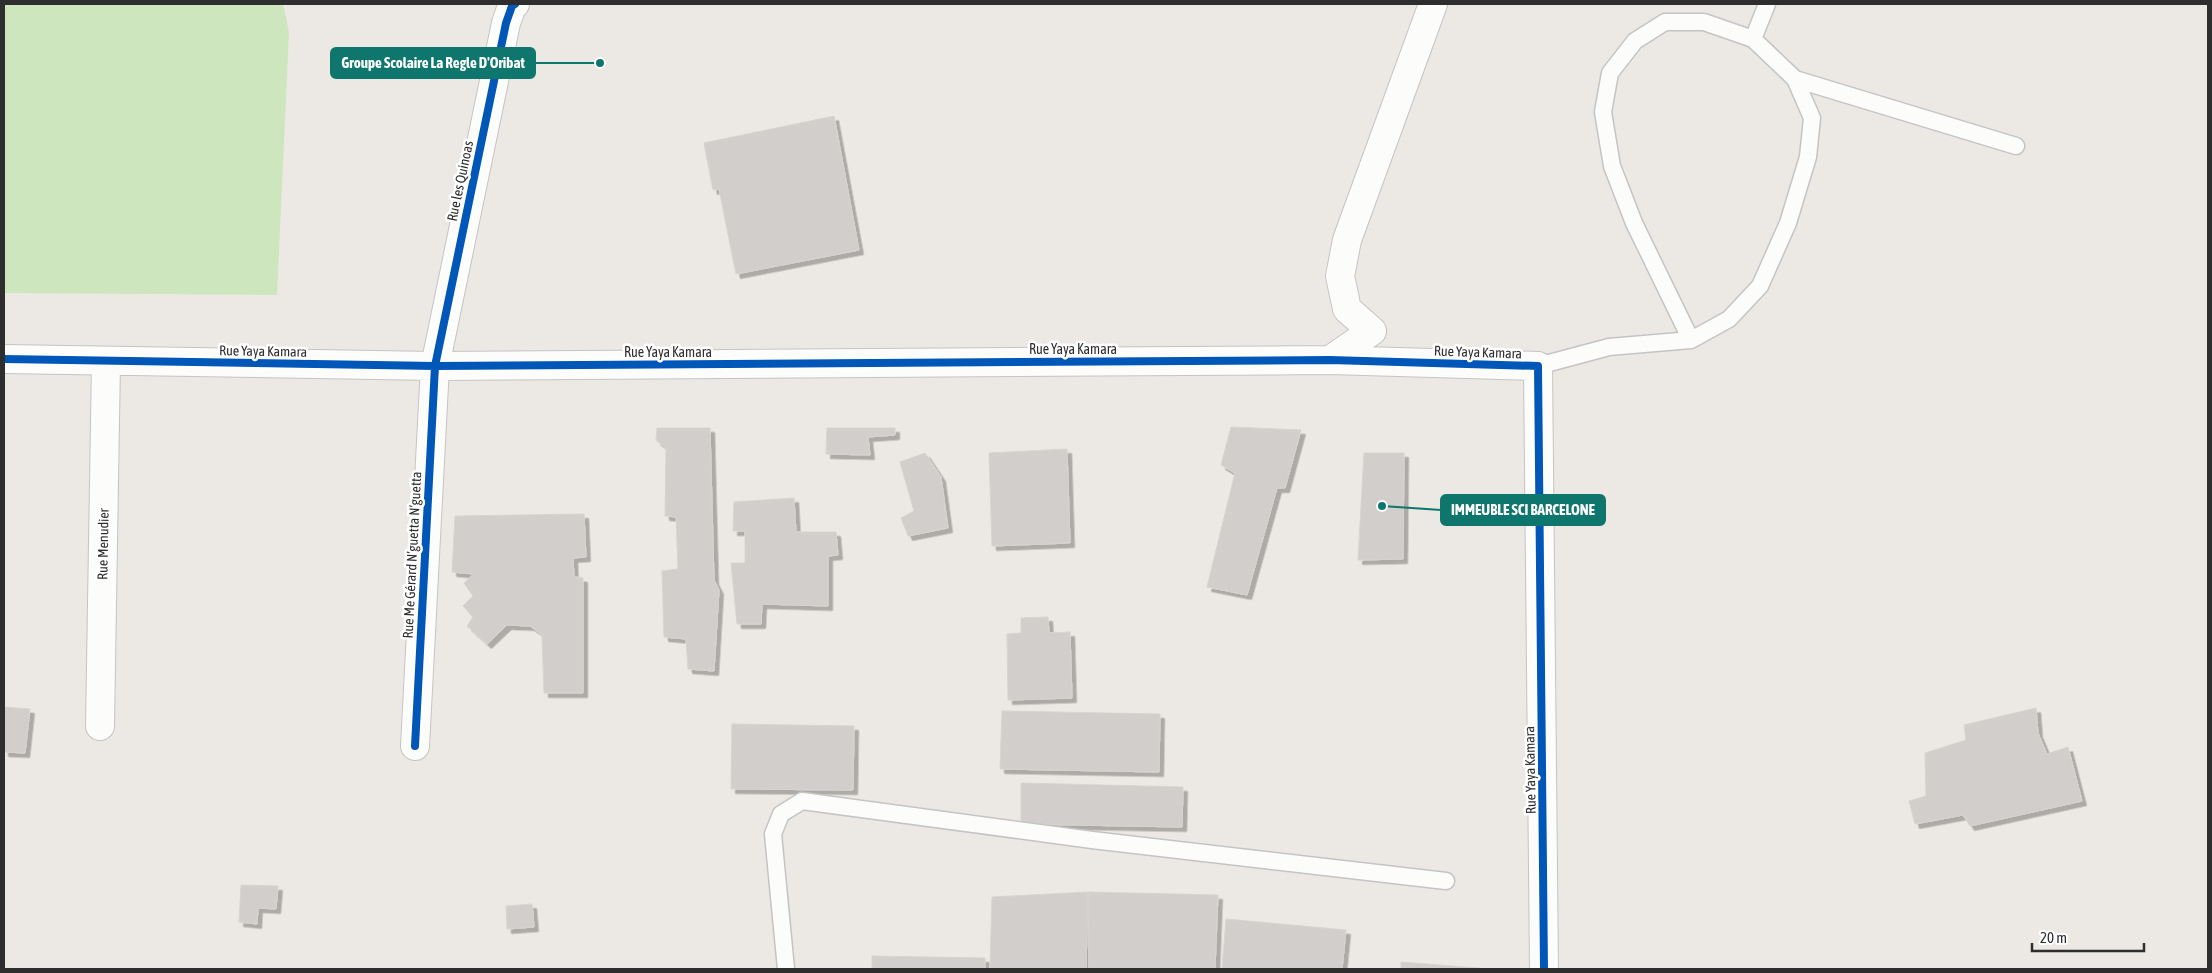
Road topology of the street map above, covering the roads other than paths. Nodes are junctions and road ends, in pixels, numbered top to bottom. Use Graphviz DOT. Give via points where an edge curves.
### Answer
graph roads {
  1 [pos="515,4"];
  2 [pos="1433,4"];
  3 [pos="1767,4"];
  4 [pos="1753,39"];
  5 [pos="1795,79"];
  6 [pos="2016,146"];
  7 [pos="1691,340"];
  8 [pos="4,359"];
  9 [pos="1330,360"];
  10 [pos="106,361"];
  11 [pos="434,366"];
  12 [pos="1538,366"];
  13 [pos="100,726"];
  14 [pos="415,746"];
  15 [pos="1446,881"];
  16 [pos="786,969"];
  17 [pos="1544,969"];
  1 -- 11 [label="street, Rue les Quinoas" via="506,23"];
  2 -- 9 [label="street" via="1347,240 1340,276 1347,309 1372,331"];
  3 -- 4 [label="lane"];
  4 -- 5 [label="lane"];
  4 -- 7 [label="lane" via="1704,22 1664,22 1635,42 1610,73 1603,112 1612,166 1634,223"];
  5 -- 6 [label="lane"];
  5 -- 7 [label="lane" via="1812,118 1808,157 1788,223 1760,286 1728,319"];
  7 -- 12 [label="lane" via="1609,346"];
  8 -- 10 [label="street, Rue Yaya Kamara"];
  9 -- 11 [label="street, Rue Yaya Kamara"];
  9 -- 12 [label="street, Rue Yaya Kamara"];
  10 -- 11 [label="street, Rue Yaya Kamara"];
  10 -- 13 [label="street, Rue Menudier"];
  11 -- 14 [label="street, Rue Me Gérard N’guetta N’guetta"];
  12 -- 17 [label="street, Rue Yaya Kamara"];
  15 -- 16 [label="lane" via="1092,840 802,801 781,814 773,834"];
}
